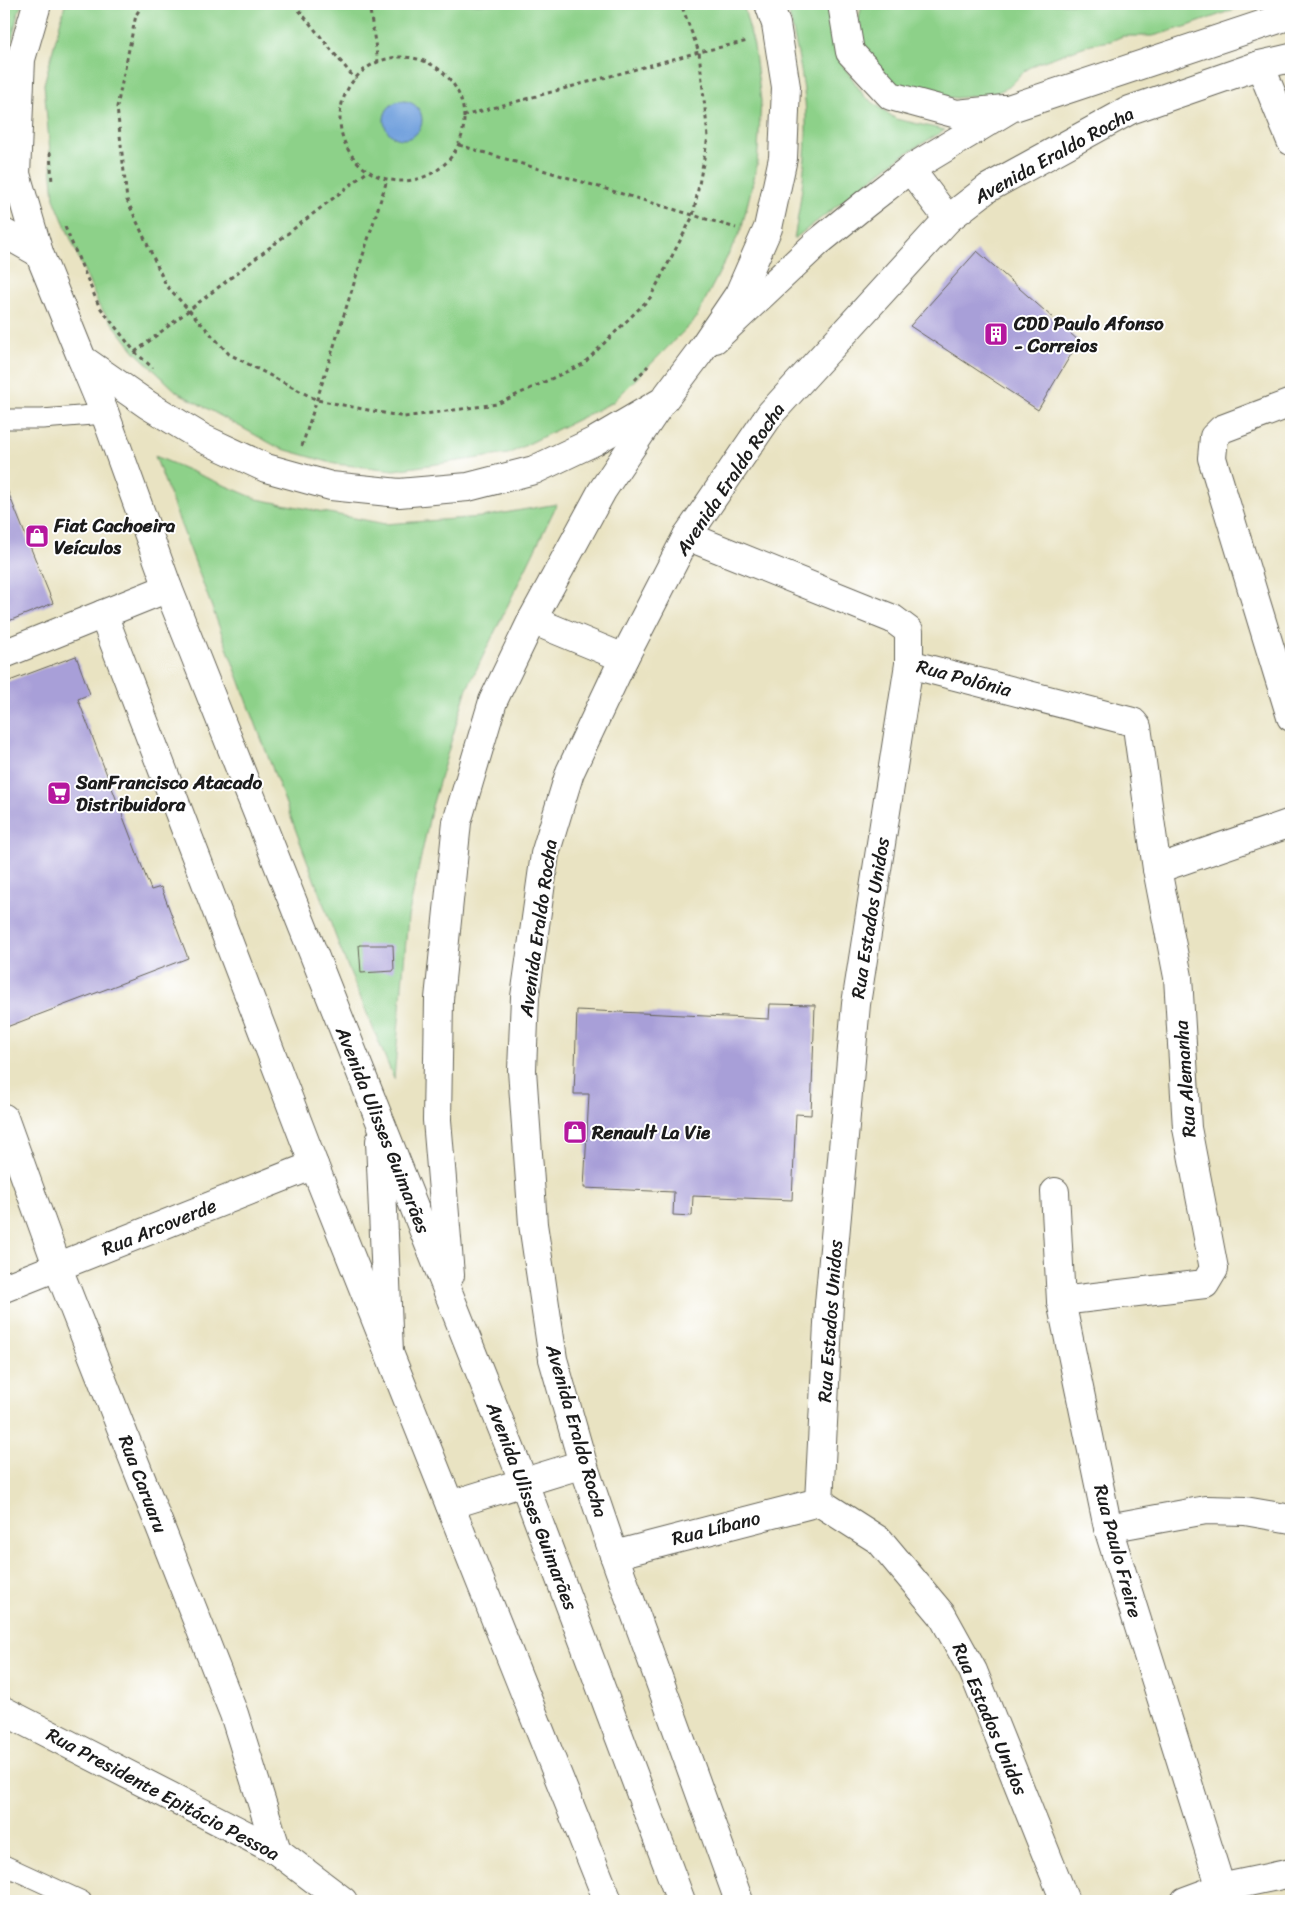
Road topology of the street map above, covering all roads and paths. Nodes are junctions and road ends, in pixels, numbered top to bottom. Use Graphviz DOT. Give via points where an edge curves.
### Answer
graph roads {
  1 [pos="37,4"];
  2 [pos="143,4"];
  3 [pos="294,4"];
  4 [pos="368,4"];
  5 [pos="681,4"];
  6 [pos="769,4"];
  7 [pos="842,4"];
  8 [pos="1280,13"];
  9 [pos="753,40"];
  10 [pos="699,52"];
  11 [pos="1291,58"];
  12 [pos="378,63"];
  13 [pos="1260,65"];
  14 [pos="355,79"];
  15 [pos="1012,108"];
  16 [pos="463,116"];
  17 [pos="4,139"];
  18 [pos="1291,141"];
  19 [pos="459,145"];
  20 [pos="50,151"];
  21 [pos="910,169"];
  22 [pos="368,172"];
  23 [pos="16,174"];
  24 [pos="387,180"];
  25 [pos="53,190"];
  26 [pos="694,216"];
  27 [pos="948,219"];
  28 [pos="65,226"];
  29 [pos="741,230"];
  30 [pos="4,233"];
  31 [pos="39,253"];
  32 [pos="188,310"];
  33 [pos="135,352"];
  34 [pos="699,353"];
  35 [pos="82,359"];
  36 [pos="654,361"];
  37 [pos="156,372"];
  38 [pos="633,381"];
  39 [pos="317,400"];
  40 [pos="662,401"];
  41 [pos="1291,403"];
  42 [pos="105,414"];
  43 [pos="4,419"];
  44 [pos="295,476"];
  45 [pos="687,536"];
  46 [pos="168,588"];
  47 [pos="103,614"];
  48 [pos="532,620"];
  49 [pos="4,654"];
  50 [pos="624,658"];
  51 [pos="909,664"];
  52 [pos="1291,717"];
  53 [pos="1137,727"];
  54 [pos="1291,823"];
  55 [pos="1157,870"];
  56 [pos="4,1118"];
  57 [pos="379,1122"];
  58 [pos="314,1165"];
  59 [pos="1055,1192"];
  60 [pos="58,1268"];
  61 [pos="4,1288"];
  62 [pos="453,1301"];
  63 [pos="1061,1301"];
  64 [pos="389,1352"];
  65 [pos="583,1464"];
  66 [pos="524,1483"];
  67 [pos="819,1502"];
  68 [pos="450,1505"];
  69 [pos="1291,1518"];
  70 [pos="1108,1528"];
  71 [pos="614,1554"];
  72 [pos="4,1711"];
  73 [pos="277,1851"];
  74 [pos="4,1865"];
  75 [pos="1291,1873"];
  76 [pos="1222,1895"];
  77 [pos="82,1901"];
  78 [pos="343,1901"];
  79 [pos="608,1901"];
  80 [pos="681,1901"];
  81 [pos="740,1901"];
  82 [pos="1065,1901"];
  83 [pos="1185,1901"];
  1 -- 23 [label="street" via="21,60"];
  2 -- 32 [label="path" via="136,16 116,107 127,200 166,285"];
  3 -- 14 [label="path"];
  4 -- 12 [label="path"];
  5 -- 10 [label="path"];
  6 -- 34 [label="street" via="776,24 786,87 784,158 768,228 739,294"];
  7 -- 15 [label="street" via="850,52 890,96 957,114"];
  8 -- 15 [label="street"];
  9 -- 10 [label="path"];
  10 -- 16 [label="path"];
  10 -- 26 [label="path" via="708,137"];
  11 -- 13 [label="street, Avenida Eraldo Rocha"];
  12 -- 14 [label="path"];
  12 -- 16 [label="path" via="407,57 427,62 456,88"];
  13 -- 18 [label="street"];
  13 -- 27 [label="street, Avenida Eraldo Rocha" via="1130,110 988,188"];
  14 -- 22 [label="path" via="344,95 339,116 342,138 352,156"];
  15 -- 21 [label="street"];
  16 -- 19 [label="path"];
  17 -- 23 [label="street"];
  19 -- 24 [label="path" via="447,163 429,175 408,181"];
  19 -- 26 [label="path"];
  20 -- 25 [label="path"];
  21 -- 27 [label="street"];
  21 -- 34 [label="street" via="817,244"];
  22 -- 24 [label="path"];
  22 -- 32 [label="path"];
  23 -- 31 [label="street, Avenida Ulisses Guimarães"];
  24 -- 39 [label="path"];
  26 -- 29 [label="path"];
  26 -- 39 [label="path" via="650,298 583,364 497,404 404,417"];
  27 -- 45 [label="street, Avenida Eraldo Rocha" via="771,413"];
  28 -- 33 [label="path" via="100,306"];
  30 -- 31 [label="street"];
  31 -- 35 [label="street, Avenida Ulisses Guimarães"];
  32 -- 33 [label="path"];
  32 -- 39 [label="path" via="230,354"];
  33 -- 37 [label="path"];
  34 -- 40 [label="street"];
  35 -- 42 [label="street, Avenida Ulisses Guimarães"];
  35 -- 44 [label="street" via="148,406 204,439 266,468"];
  36 -- 38 [label="path"];
  39 -- 44 [label="path"];
  40 -- 44 [label="street" via="595,441 534,470 468,487 399,493 331,486"];
  40 -- 48 [label="street" via="602,491"];
  41 -- 52 [label="street" via="1222,428 1214,437 1212,458"];
  42 -- 43 [label="lane"];
  42 -- 46 [label="street, Avenida Ulisses Guimarães"];
  45 -- 50 [label="street, Avenida Eraldo Rocha"];
  45 -- 51 [label="street, Rua Polônia" via="893,619 909,631"];
  46 -- 47 [label="street"];
  46 -- 57 [label="street, Avenida Ulisses Guimarães"];
  47 -- 49 [label="street"];
  47 -- 58 [label="street"];
  48 -- 50 [label="street"];
  48 -- 62 [label="street" via="493,701 458,822 439,999 437,1120"];
  50 -- 65 [label="street, Avenida Eraldo Rocha" via="570,772 545,854 525,997 522,1070 533,1224 553,1359"];
  51 -- 53 [label="street, Rua Polônia" via="1133,722"];
  51 -- 67 [label="street, Rua Estados Unidos" via="856,1004 829,1304"];
  53 -- 55 [label="street, Rua Alemanha"];
  54 -- 55 [label="street"];
  55 -- 63 [label="street, Rua Alemanha" via="1178,977 1187,1128 1214,1269 1205,1284"];
  56 -- 60 [label="street, Rua Caruaru"];
  57 -- 62 [label="street, Avenida Ulisses Guimarães"];
  57 -- 64 [label="street"];
  58 -- 60 [label="street, Rua Arcoverde"];
  58 -- 64 [label="street"];
  59 -- 63 [label="street, Rua Paulo Freire"];
  60 -- 61 [label="street, Rua Arcoverde"];
  60 -- 73 [label="street, Rua Caruaru" via="234,1714"];
  62 -- 66 [label="street, Avenida Ulisses Guimarães"];
  63 -- 70 [label="street, Rua Paulo Freire"];
  64 -- 68 [label="street"];
  65 -- 66 [label="street"];
  65 -- 71 [label="street, Avenida Eraldo Rocha"];
  66 -- 68 [label="street"];
  66 -- 80 [label="street, Avenida Ulisses Guimarães"];
  67 -- 71 [label="street, Rua Líbano"];
  67 -- 82 [label="street, Rua Estados Unidos" via="880,1541 942,1615 973,1672"];
  68 -- 79 [label="street"];
  69 -- 70 [label="street" via="1245,1510 1206,1510"];
  70 -- 76 [label="street, Rua Paulo Freire"];
  71 -- 81 [label="street, Avenida Eraldo Rocha"];
  72 -- 73 [label="street, Rua Presidente Epitácio Pessoa"];
  73 -- 78 [label="street, Rua Presidente Epitácio Pessoa"];
  74 -- 77 [label="lane"];
  75 -- 76 [label="street"];
  76 -- 83 [label="street"];
}
